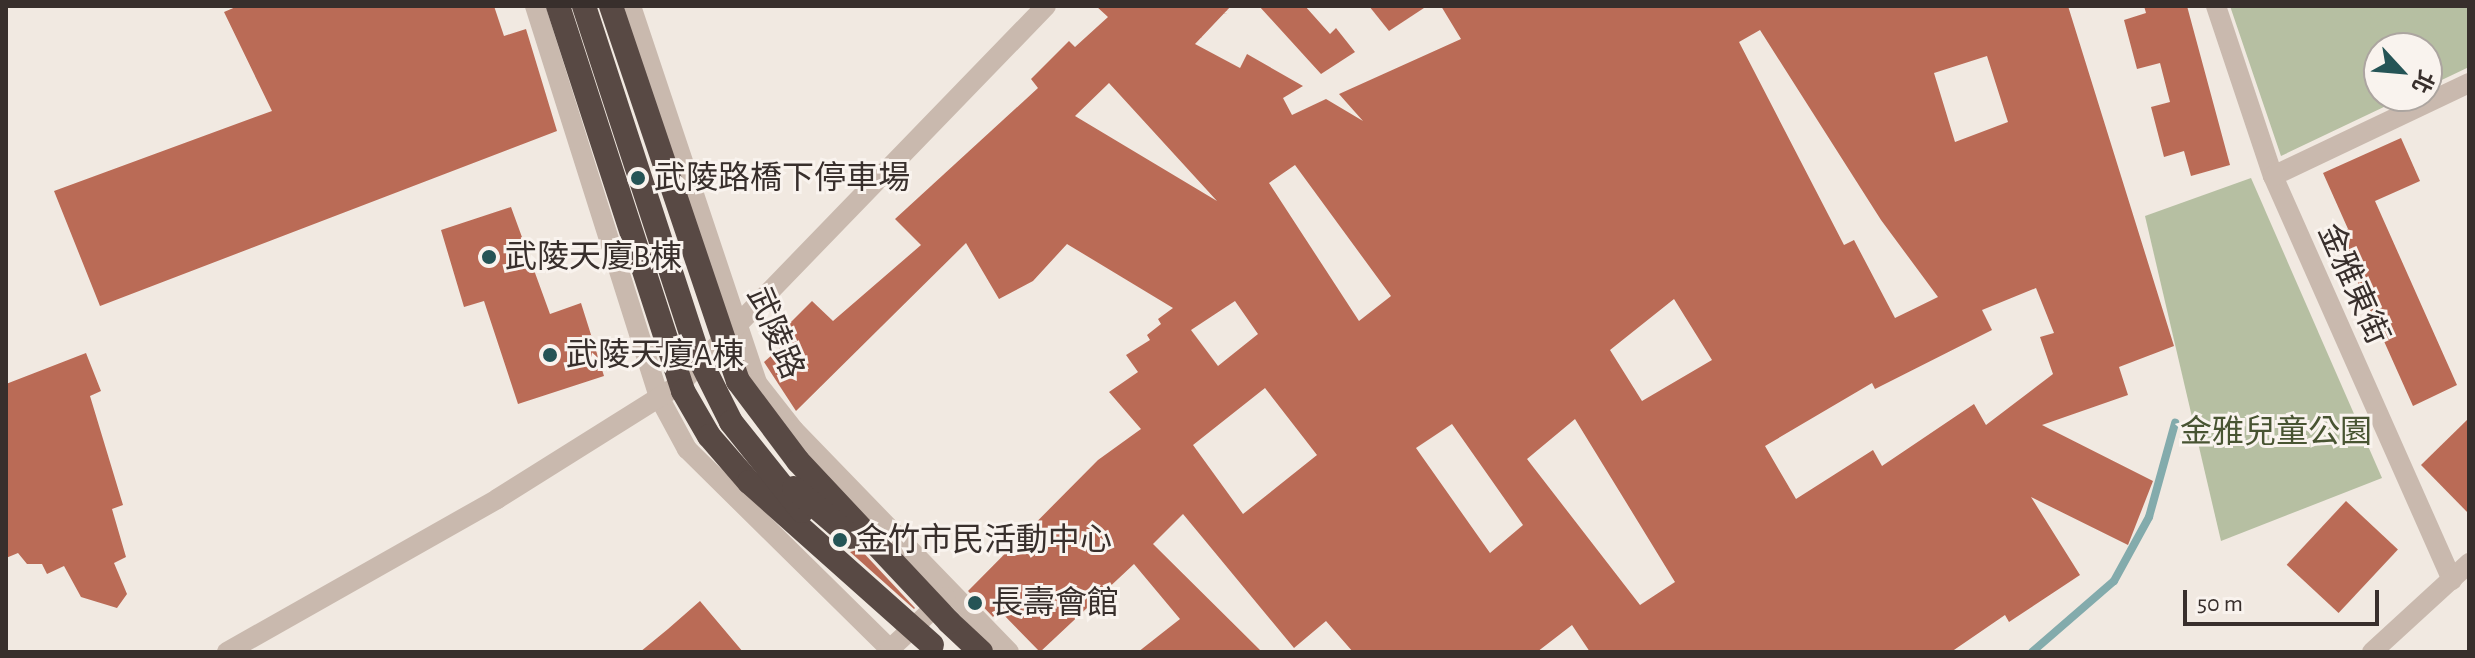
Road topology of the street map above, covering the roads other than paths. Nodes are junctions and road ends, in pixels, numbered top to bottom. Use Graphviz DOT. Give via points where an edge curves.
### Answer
graph roads {
  1 [pos="535,6"];
  2 [pos="558,6"];
  3 [pos="584,6"];
  4 [pos="611,6"];
  5 [pos="631,6"];
  6 [pos="1046,6"];
  7 [pos="2216,6"];
  8 [pos="2469,83"];
  9 [pos="2273,176"];
  10 [pos="736,327"];
  11 [pos="660,399"];
  12 [pos="731,422"];
  13 [pos="2469,563"];
  14 [pos="2452,580"];
  15 [pos="949,595"];
  16 [pos="949,622"];
  17 [pos="936,648"];
  18 [pos="892,651"];
  19 [pos="227,652"];
  20 [pos="981,652"];
  21 [pos="1009,652"];
  22 [pos="2372,652"];
  1 -- 11 [label="street"];
  2 -- 17 [label="highway, bridge" via="689,402 709,436 749,482"];
  3 -- 12 [label="highway, bridge" via="700,360"];
  4 -- 16 [label="highway, bridge" via="738,381 777,438"];
  5 -- 10 [label="street, 武陵路"];
  6 -- 10 [label="street"];
  7 -- 9 [label="street, 金雅東街"];
  8 -- 9 [label="street"];
  9 -- 14 [label="street, 金雅東街"];
  10 -- 11 [label="street"];
  10 -- 15 [label="street, 武陵路" via="757,383 785,419"];
  11 -- 18 [label="street" via="687,449"];
  11 -- 19 [label="street"];
  12 -- 16 [label="highway, bridge" via="800,494"];
  12 -- 17 [label="highway, bridge" via="767,472 834,547"];
  13 -- 14 [label="street"];
  14 -- 22 [label="street"];
  15 -- 18 [label="street"];
  15 -- 21 [label="street, 武陵路"];
  16 -- 20 [label="highway"];
}
